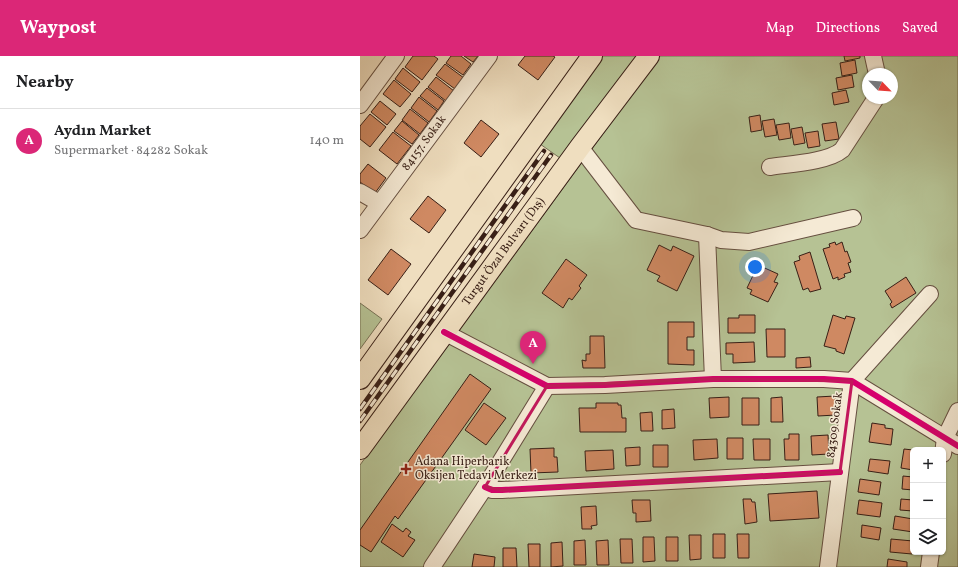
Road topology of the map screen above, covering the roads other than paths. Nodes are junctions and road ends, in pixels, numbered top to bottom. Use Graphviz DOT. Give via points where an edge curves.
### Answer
graph roads {
  1 [pos="396,56"];
  2 [pos="489,56"];
  3 [pos="592,56"];
  4 [pos="648,56"];
  5 [pos="873,56"];
  6 [pos="876,68"];
  7 [pos="872,104"];
  8 [pos="360,105"];
  9 [pos="580,147"];
  10 [pos="770,167"];
  11 [pos="360,192"];
  12 [pos="379,203"];
  13 [pos="853,218"];
  14 [pos="360,230"];
  15 [pos="707,235"];
  16 [pos="930,294"];
  17 [pos="444,332"];
  18 [pos="360,379"];
  19 [pos="713,379"];
  20 [pos="852,381"];
  21 [pos="547,386"];
  22 [pos="958,411"];
  23 [pos="952,442"];
  24 [pos="360,449"];
  25 [pos="840,472"];
  26 [pos="484,487"];
  27 [pos="931,555"];
  28 [pos="432,567"];
  29 [pos="828,567"];
  30 [pos="929,567"];
  1 -- 8 [label="street"];
  2 -- 12 [label="street, 84157. Sokak"];
  3 -- 18 [label="main road"];
  4 -- 9 [label="main road, Turgut Özal Bulvarı (Dış)"];
  5 -- 6 [label="street"];
  7 -- 10 [label="street" via="838,153 827,158"];
  9 -- 15 [label="street" via="636,220"];
  9 -- 17 [label="main road, Turgut Özal Bulvarı (Dış)"];
  11 -- 12 [label="street"];
  12 -- 14 [label="street, 84157. Sokak"];
  13 -- 15 [label="street" via="749,242 721,240"];
  15 -- 19 [label="street"];
  16 -- 20 [label="street"];
  17 -- 21 [label="street"];
  17 -- 24 [label="main road, Turgut Özal Bulvarı (Dış)"];
  19 -- 20 [label="street"];
  19 -- 21 [label="street"];
  20 -- 23 [label="street"];
  20 -- 25 [label="street, 84309 Sokak"];
  21 -- 26 [label="street"];
  22 -- 23 [label="street"];
  25 -- 26 [label="street" via="502,490"];
  25 -- 29 [label="street, 84309 Sokak"];
  26 -- 28 [label="street"];
  27 -- 30 [label="street"];
}
